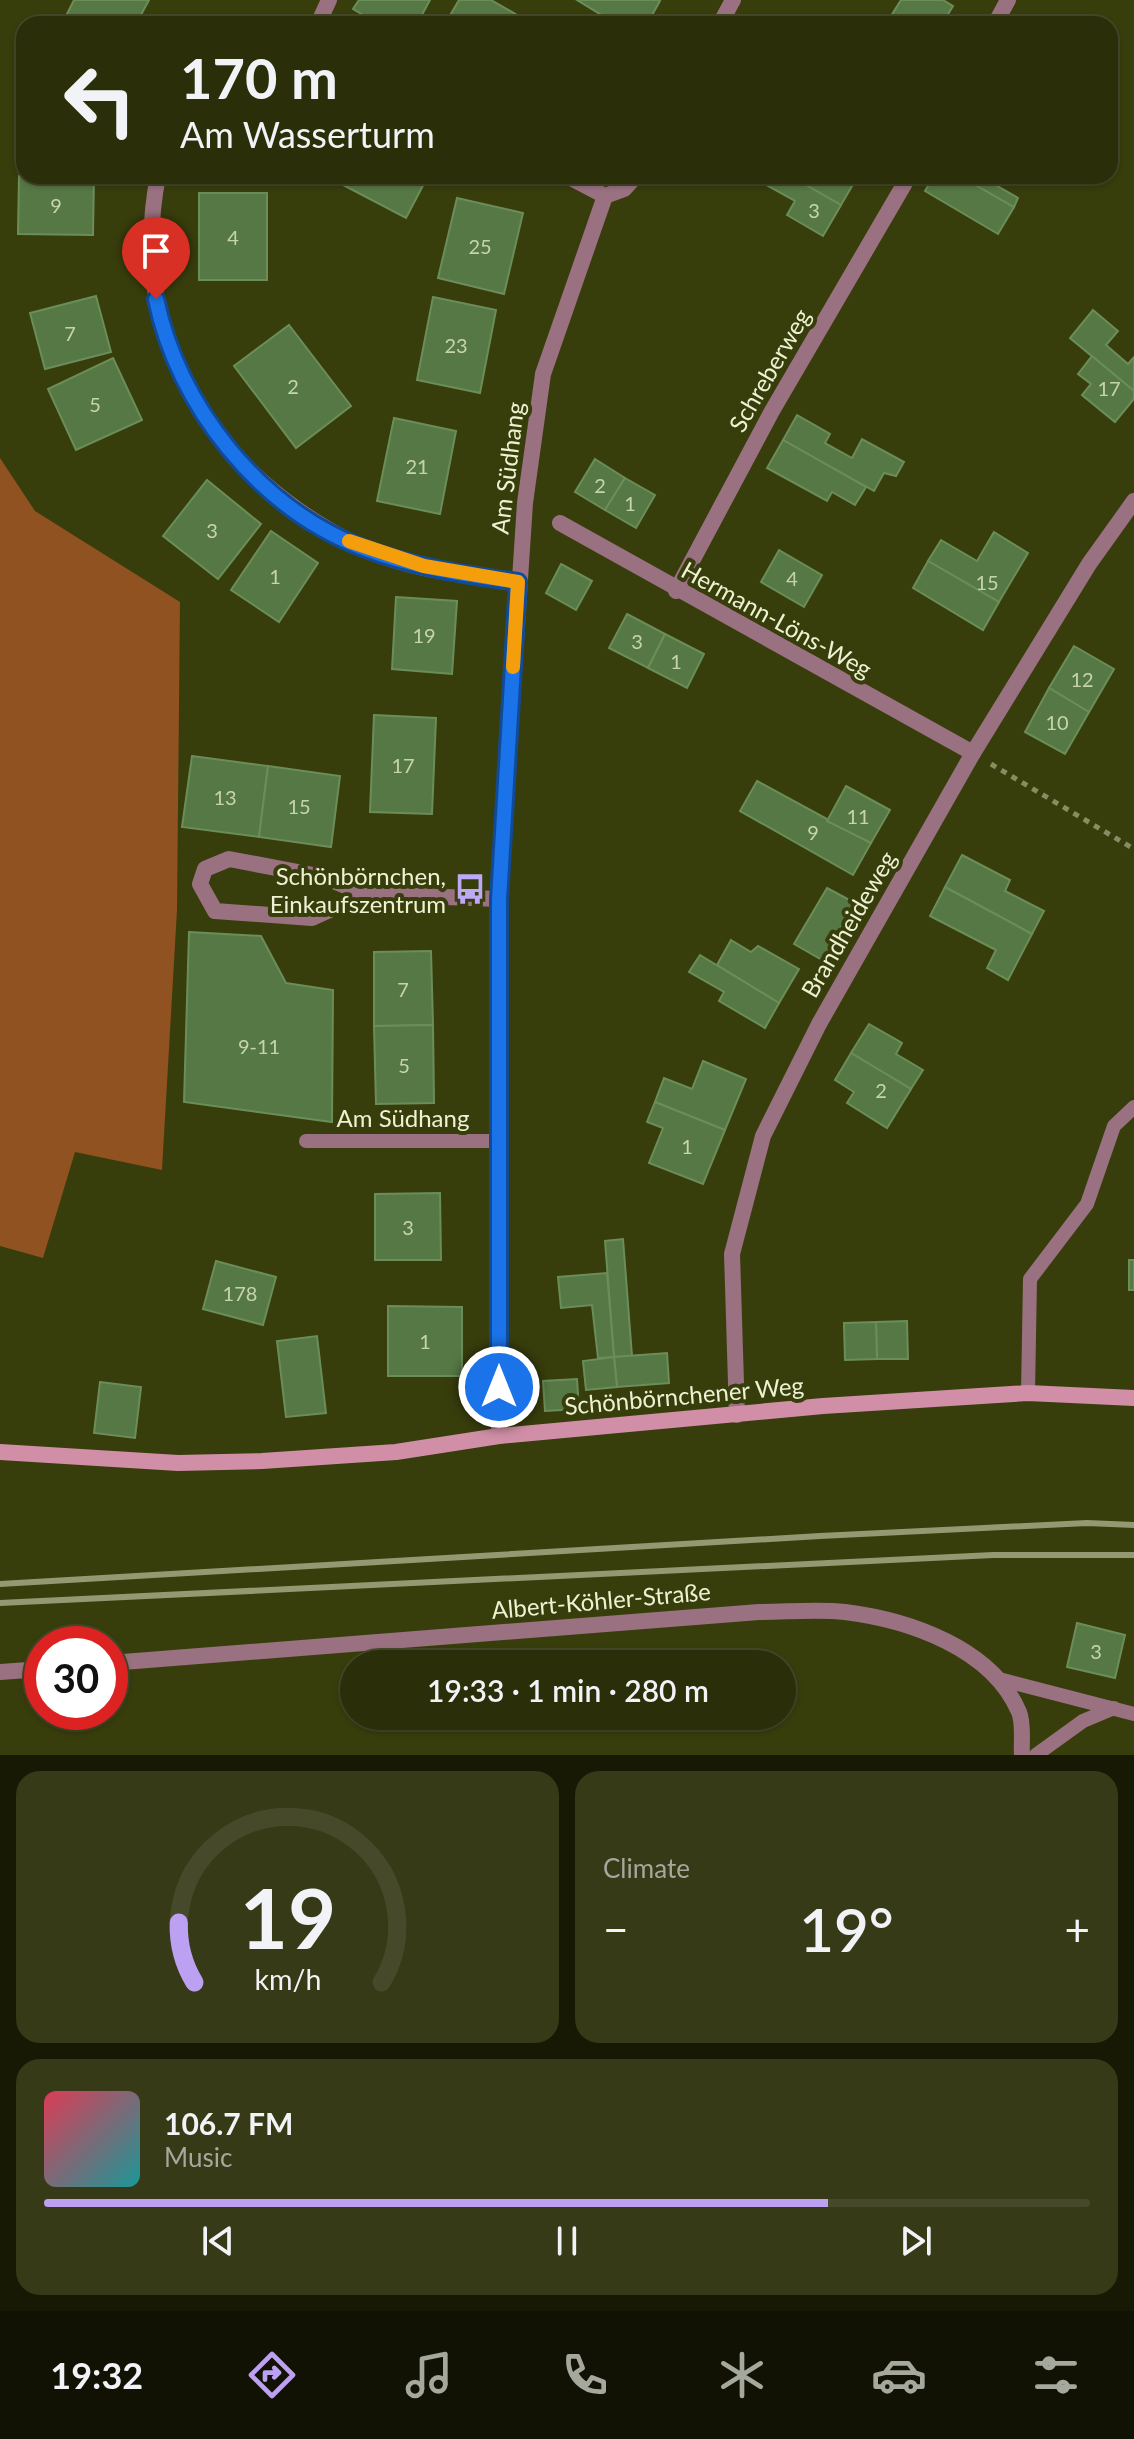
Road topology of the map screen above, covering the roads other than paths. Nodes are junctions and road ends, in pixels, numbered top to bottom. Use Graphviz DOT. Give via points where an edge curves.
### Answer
graph roads {
  1 [pos="156,184"];
  2 [pos="582,184"];
  3 [pos="629,184"];
  4 [pos="904,184"];
  5 [pos="605,196"];
  6 [pos="1134,501"];
  7 [pos="560,523"];
  8 [pos="518,582"];
  9 [pos="676,591"];
  10 [pos="973,753"];
  11 [pos="365,894"];
  12 [pos="499,899"];
  13 [pos="1134,1107"];
  14 [pos="306,1141"];
  15 [pos="499,1141"];
  16 [pos="1028,1393"];
  17 [pos="1134,1398"];
  18 [pos="737,1415"];
  19 [pos="499,1436"];
  20 [pos="0,1452"];
  21 [pos="128,1662"];
  22 [pos="24,1670"];
  23 [pos="0,1672"];
  24 [pos="999,1679"];
  25 [pos="1115,1708"];
  26 [pos="1134,1714"];
  27 [pos="1022,1755"];
  28 [pos="1036,1755"];
  1 -- 8 [label="street" via="150,268 162,329 218,437 261,484 361,548 438,569"];
  2 -- 5 [label="street"];
  3 -- 5 [label="street"];
  4 -- 9 [label="street, Schreberweg" via="772,411"];
  5 -- 8 [label="street, Am Südhang" via="543,374"];
  6 -- 10 [label="street, Brandheideweg" via="1089,564"];
  7 -- 9 [label="street, Hermann-Löns-Weg"];
  8 -- 12 [label="street, Am Südhang"];
  9 -- 10 [label="street, Hermann-Löns-Weg"];
  10 -- 18 [label="street, Brandheideweg" via="819,1024 763,1136 732,1254"];
  11 -- 11 [label="street" via="312,918 231,915 215,911 200,884 205,869 229,859 324,877"];
  11 -- 12 [label="street"];
  12 -- 15 [label="street, Am Südhang"];
  13 -- 16 [label="lane" via="1114,1126 1087,1204 1030,1279"];
  14 -- 15 [label="lane, Am Südhang"];
  15 -- 19 [label="street, Am Südhang"];
  16 -- 17 [label="street, Schönbörnchener Weg"];
  16 -- 18 [label="street, Schönbörnchener Weg"];
  18 -- 19 [label="street, Schönbörnchener Weg"];
  19 -- 20 [label="street, Schönbörnchener Weg" via="396,1452 262,1461 178,1463"];
  21 -- 24 [label="street, Albert-Köhler-Straße" via="759,1612 844,1612 901,1623 955,1646"];
  22 -- 23 [label="street"];
  24 -- 25 [label="lane"];
  24 -- 27 [label="street, Albert-Köhler-Straße" via="1020,1714"];
  25 -- 26 [label="lane"];
  25 -- 28 [label="lane" via="1083,1721"];
}
